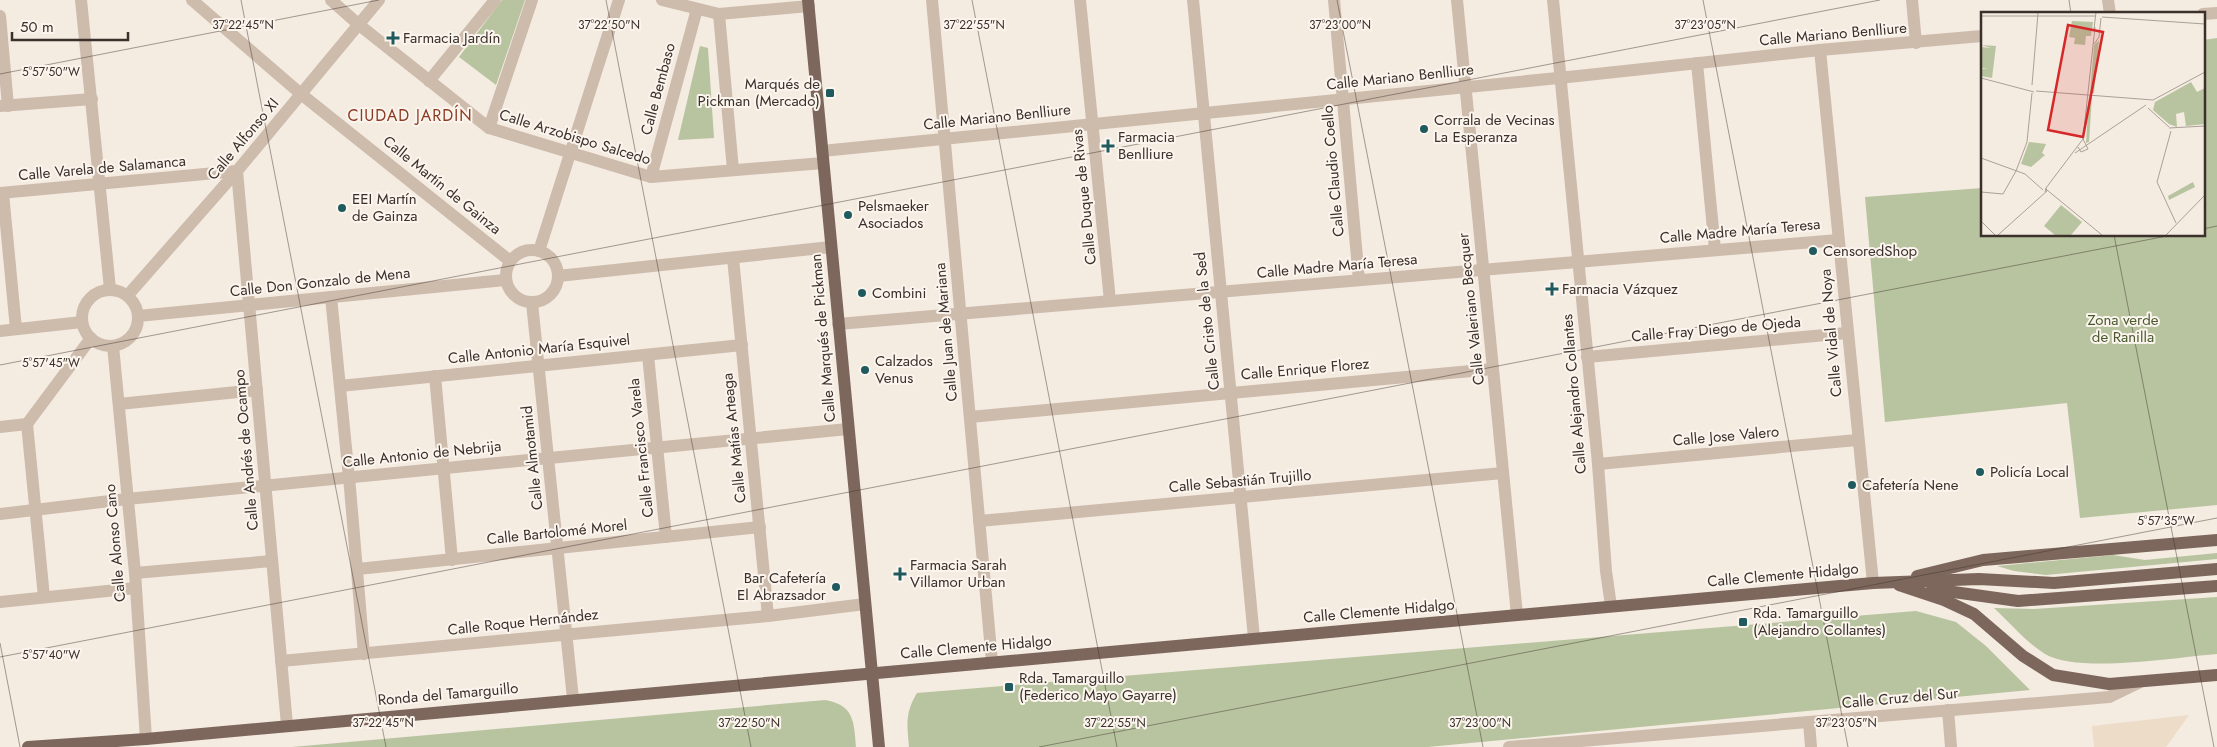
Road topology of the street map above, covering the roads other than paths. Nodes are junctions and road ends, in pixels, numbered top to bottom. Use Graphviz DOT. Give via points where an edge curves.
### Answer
graph roads {
  1 [pos="81,0"];
  2 [pos="192,0"];
  3 [pos="331,0"];
  4 [pos="379,0"];
  5 [pos="495,0"];
  6 [pos="532,0"];
  7 [pos="619,0"];
  8 [pos="662,0"];
  9 [pos="932,0"];
  10 [pos="1080,0"];
  11 [pos="1193,0"];
  12 [pos="1334,0"];
  13 [pos="1457,0"];
  14 [pos="1553,0"];
  15 [pos="1912,0"];
  16 [pos="808,3"];
  17 [pos="697,9"];
  18 [pos="2217,13"];
  19 [pos="719,14"];
  20 [pos="2204,14"];
  21 [pos="0,16"];
  22 [pos="358,24"];
  23 [pos="1981,36"];
  24 [pos="1916,43"];
  25 [pos="1820,50"];
  26 [pos="1697,63"];
  27 [pos="1561,78"];
  28 [pos="429,81"];
  29 [pos="1465,87"];
  30 [pos="301,94"];
  31 [pos="92,99"];
  32 [pos="1343,99"];
  33 [pos="4,106"];
  34 [pos="1204,113"];
  35 [pos="1093,124"];
  36 [pos="489,128"];
  37 [pos="944,139"];
  38 [pos="572,152"];
  39 [pos="823,157"];
  40 [pos="733,170"];
  41 [pos="238,171"];
  42 [pos="651,177"];
  43 [pos="99,184"];
  44 [pos="2,193"];
  45 [pos="1838,240"];
  46 [pos="831,246"];
  47 [pos="1715,250"];
  48 [pos="539,251"];
  49 [pos="732,258"];
  50 [pos="510,261"];
  51 [pos="1578,262"];
  52 [pos="1483,270"];
  53 [pos="558,276"];
  54 [pos="505,280"];
  55 [pos="1359,280"];
  56 [pos="110,289"];
  57 [pos="1221,292"];
  58 [pos="128,295"];
  59 [pos="331,297"];
  60 [pos="1110,301"];
  61 [pos="532,303"];
  62 [pos="251,305"];
  63 [pos="960,314"];
  64 [pos="138,316"];
  65 [pos="82,322"];
  66 [pos="838,324"];
  67 [pos="16,330"];
  68 [pos="0,331"];
  69 [pos="1847,333"];
  70 [pos="91,338"];
  71 [pos="742,345"];
  72 [pos="113,346"];
  73 [pos="648,355"];
  74 [pos="1587,358"];
  75 [pos="539,366"];
  76 [pos="1493,369"];
  77 [pos="435,376"];
  78 [pos="340,386"];
  79 [pos="256,390"];
  80 [pos="1230,392"];
  81 [pos="120,404"];
  82 [pos="970,417"];
  83 [pos="27,424"];
  84 [pos="0,427"];
  85 [pos="848,429"];
  86 [pos="750,438"];
  87 [pos="1858,440"];
  88 [pos="657,447"];
  89 [pos="549,458"];
  90 [pos="1598,464"];
  91 [pos="443,469"];
  92 [pos="1503,473"];
  93 [pos="349,478"];
  94 [pos="265,486"];
  95 [pos="1240,497"];
  96 [pos="127,499"];
  97 [pos="35,512"];
  98 [pos="0,514"];
  99 [pos="979,521"];
  100 [pos="760,527"];
  101 [pos="666,537"];
  102 [pos="2217,540"];
  103 [pos="557,548"];
  104 [pos="452,560"];
  105 [pos="272,561"];
  106 [pos="358,569"];
  107 [pos="2217,569"];
  108 [pos="135,573"];
  109 [pos="1890,582"];
  110 [pos="1873,583"];
  111 [pos="2217,586"];
  112 [pos="136,588"];
  113 [pos="44,597"];
  114 [pos="0,602"];
  115 [pos="865,604"];
  116 [pos="1611,606"];
  117 [pos="1517,615"];
  118 [pos="768,616"];
  119 [pos="565,634"];
  120 [pos="1254,638"];
  121 [pos="364,654"];
  122 [pos="281,661"];
  123 [pos="992,662"];
  124 [pos="872,673"];
  125 [pos="2217,675"];
  126 [pos="2141,682"];
  127 [pos="2109,684"];
  128 [pos="572,700"];
  129 [pos="1948,710"];
  130 [pos="1809,722"];
  131 [pos="287,725"];
  132 [pos="146,738"];
  133 [pos="1539,746"];
  134 [pos="28,747"];
  135 [pos="879,747"];
  136 [pos="1509,747"];
  137 [pos="1811,747"];
  138 [pos="1951,747"];
  1 -- 31 [label="street"];
  2 -- 30 [label="street, Calle Martín de Gainza"];
  3 -- 22 [label="street, Calle Arzobispo Salcedo"];
  4 -- 22 [label="street, Calle Alfonso XI"];
  5 -- 28 [label="street"];
  6 -- 36 [label="street"];
  7 -- 38 [label="street"];
  8 -- 17 [label="street"];
  9 -- 37 [label="street, Calle Juan de Mariana"];
  10 -- 35 [label="street, Calle Duque de Rivas"];
  11 -- 34 [label="street, Calle Cristo de la Sed"];
  12 -- 32 [label="street, Calle Claudio Coello"];
  13 -- 29 [label="street, Calle Valeriano Becquer"];
  14 -- 27 [label="street, Calle Alejandro Collantes"];
  15 -- 24 [label="street"];
  16 -- 19 [label="street"];
  16 -- 39 [label="main road, Calle Marqués de Pickman"];
  17 -- 19 [label="street"];
  17 -- 42 [label="street, Calle Bembaso"];
  18 -- 20 [label="street"];
  19 -- 40 [label="street"];
  21 -- 33 [label="street"];
  22 -- 28 [label="street, Calle Arzobispo Salcedo"];
  22 -- 30 [label="street, Calle Alfonso XI"];
  23 -- 24 [label="street, Calle Mariano Benlliure"];
  24 -- 25 [label="street, Calle Mariano Benlliure"];
  25 -- 26 [label="street, Calle Mariano Benlliure"];
  25 -- 45 [label="street, Calle Vidal de Noya"];
  26 -- 27 [label="street, Calle Mariano Benlliure"];
  26 -- 47 [label="street"];
  27 -- 29 [label="street, Calle Mariano Benlliure"];
  27 -- 51 [label="street, Calle Alejandro Collantes"];
  28 -- 36 [label="street, Calle Arzobispo Salcedo"];
  29 -- 32 [label="street, Calle Mariano Benlliure"];
  29 -- 52 [label="street, Calle Valeriano Becquer"];
  30 -- 41 [label="street, Calle Alfonso XI"];
  30 -- 50 [label="street, Calle Martín de Gainza"];
  31 -- 33 [label="street"];
  31 -- 43 [label="street"];
  32 -- 34 [label="street, Calle Mariano Benlliure"];
  32 -- 55 [label="street, Calle Claudio Coello"];
  34 -- 35 [label="street, Calle Mariano Benlliure"];
  34 -- 57 [label="street, Calle Cristo de la Sed"];
  35 -- 37 [label="street, Calle Mariano Benlliure"];
  35 -- 60 [label="street, Calle Duque de Rivas"];
  36 -- 38 [label="street, Calle Arzobispo Salcedo"];
  37 -- 39 [label="street, Calle Mariano Benlliure"];
  37 -- 63 [label="street, Calle Juan de Mariana"];
  38 -- 42 [label="street, Calle Arzobispo Salcedo"];
  38 -- 48 [label="street"];
  39 -- 40 [label="street, Calle Arzobispo Salcedo"];
  39 -- 46 [label="main road, Calle Marqués de Pickman"];
  40 -- 42 [label="street, Calle Arzobispo Salcedo"];
  41 -- 43 [label="street, Calle Varela de Salamanca"];
  41 -- 58 [label="street, Calle Alfonso XI"];
  41 -- 62 [label="street, Calle Andrés de Ocampo"];
  43 -- 44 [label="street, Calle Varela de Salamanca"];
  43 -- 56 [label="street"];
  44 -- 67 [label="street"];
  45 -- 47 [label="street, Calle Madre María Teresa"];
  45 -- 69 [label="street, Calle Vidal de Noya"];
  46 -- 49 [label="street"];
  46 -- 66 [label="main road, Calle Marqués de Pickman"];
  47 -- 51 [label="street, Calle Madre María Teresa"];
  48 -- 50 [label="street" via="523,251"];
  48 -- 53 [label="street" via="553,260"];
  49 -- 53 [label="street"];
  49 -- 71 [label="street, Calle Matías Arteaga"];
  50 -- 54 [label="street"];
  51 -- 52 [label="street, Calle Madre María Teresa"];
  51 -- 74 [label="street, Calle Alejandro Collantes"];
  52 -- 55 [label="street, Calle Madre María Teresa"];
  52 -- 76 [label="street, Calle Valeriano Becquer"];
  53 -- 61 [label="street" via="553,292 547,298"];
  54 -- 59 [label="street, Calle Don Gonzalo de Mena"];
  54 -- 61 [label="street" via="517,299"];
  55 -- 57 [label="street, Calle Madre María Teresa"];
  56 -- 58 [label="street"];
  56 -- 65 [label="street" via="92,296 83,312"];
  57 -- 60 [label="street, Calle Madre María Teresa"];
  57 -- 80 [label="street, Calle Cristo de la Sed"];
  58 -- 64 [label="street" via="134,301"];
  59 -- 62 [label="street, Calle Don Gonzalo de Mena"];
  59 -- 78 [label="street"];
  60 -- 63 [label="street, Calle Madre María Teresa"];
  61 -- 75 [label="street, Calle Almotamid"];
  62 -- 64 [label="street, Calle Don Gonzalo de Mena"];
  62 -- 79 [label="street, Calle Andrés de Ocampo"];
  63 -- 66 [label="street, Calle Madre María Teresa"];
  63 -- 82 [label="street, Calle Juan de Mariana"];
  64 -- 72 [label="street" via="138,325 128,339"];
  65 -- 67 [label="street"];
  65 -- 70 [label="street"];
  66 -- 85 [label="main road, Calle Marqués de Pickman"];
  67 -- 68 [label="street"];
  69 -- 74 [label="street, Calle Fray Diego de Ojeda"];
  69 -- 87 [label="street, Calle Vidal de Noya"];
  70 -- 72 [label="street"];
  70 -- 83 [label="street"];
  71 -- 73 [label="street, Calle Antonio María Esquivel"];
  71 -- 86 [label="street, Calle Matías Arteaga"];
  72 -- 81 [label="street, Calle Alonso Cano"];
  73 -- 75 [label="street, Calle Antonio María Esquivel"];
  73 -- 88 [label="street, Calle Francisco Varela"];
  74 -- 90 [label="street, Calle Alejandro Collantes"];
  75 -- 77 [label="street, Calle Antonio María Esquivel"];
  75 -- 89 [label="street, Calle Almotamid"];
  76 -- 80 [label="street, Calle Enrique Florez"];
  76 -- 92 [label="street, Calle Valeriano Becquer"];
  77 -- 78 [label="street, Calle Antonio María Esquivel"];
  77 -- 91 [label="street"];
  78 -- 93 [label="street"];
  79 -- 81 [label="street"];
  79 -- 94 [label="street, Calle Andrés de Ocampo"];
  80 -- 82 [label="street, Calle Enrique Florez"];
  80 -- 95 [label="street, Calle Cristo de la Sed"];
  81 -- 96 [label="street, Calle Alonso Cano"];
  82 -- 99 [label="street, Calle Juan de Mariana"];
  83 -- 84 [label="street"];
  83 -- 97 [label="street"];
  85 -- 86 [label="street, Calle Antonio de Nebrija"];
  85 -- 115 [label="main road, Calle Marqués de Pickman"];
  86 -- 88 [label="street, Calle Antonio de Nebrija"];
  86 -- 100 [label="street, Calle Matías Arteaga"];
  87 -- 90 [label="street, Calle Jose Valero"];
  87 -- 110 [label="street, Calle Vidal de Noya"];
  88 -- 89 [label="street, Calle Antonio de Nebrija"];
  88 -- 101 [label="street, Calle Francisco Varela"];
  89 -- 91 [label="street, Calle Antonio de Nebrija"];
  89 -- 103 [label="street, Calle Almotamid"];
  90 -- 116 [label="street, Calle Alejandro Collantes"];
  91 -- 93 [label="street, Calle Antonio de Nebrija"];
  91 -- 104 [label="street"];
  92 -- 95 [label="street, Calle Sebastián Trujillo"];
  92 -- 117 [label="street, Calle Valeriano Becquer"];
  93 -- 94 [label="street, Calle Antonio de Nebrija"];
  93 -- 106 [label="street"];
  94 -- 96 [label="street, Calle Antonio de Nebrija"];
  94 -- 105 [label="street, Calle Andrés de Ocampo"];
  95 -- 99 [label="street, Calle Sebastián Trujillo"];
  95 -- 120 [label="street, Calle Cristo de la Sed"];
  96 -- 97 [label="street, Calle Antonio de Nebrija"];
  96 -- 108 [label="street, Calle Alonso Cano"];
  97 -- 98 [label="street, Calle Antonio de Nebrija"];
  97 -- 113 [label="street"];
  99 -- 123 [label="street, Calle Juan de Mariana"];
  100 -- 101 [label="street, Calle Bartolomé Morel"];
  100 -- 118 [label="street, Calle Matías Arteaga"];
  101 -- 103 [label="street, Calle Bartolomé Morel"];
  102 -- 109 [label="main road, Calle Clemente Hidalgo" via="1983,560"];
  103 -- 104 [label="street, Calle Bartolomé Morel"];
  103 -- 119 [label="street, Calle Almotamid"];
  104 -- 106 [label="street, Calle Bartolomé Morel"];
  105 -- 108 [label="street"];
  105 -- 122 [label="street, Calle Andrés de Ocampo"];
  106 -- 121 [label="street"];
  107 -- 109 [label="main road, Calle Clemente Hidalgo" via="2054,584 1979,579"];
  108 -- 112 [label="street, Calle Alonso Cano"];
  109 -- 110 [label="main road, Calle Clemente Hidalgo"];
  109 -- 111 [label="main road, Calle Clemente Hidalgo" via="2018,601"];
  109 -- 127 [label="main road, Calle Clemente Hidalgo" via="1974,614 2023,656 2053,675"];
  110 -- 116 [label="main road, Calle Clemente Hidalgo"];
  112 -- 113 [label="street"];
  112 -- 132 [label="street, Calle Alonso Cano"];
  113 -- 114 [label="street"];
  115 -- 118 [label="street, Calle Roque Hernández"];
  115 -- 124 [label="main road, Calle Marqués de Pickman"];
  116 -- 117 [label="main road, Calle Clemente Hidalgo"];
  117 -- 120 [label="main road, Calle Clemente Hidalgo"];
  118 -- 119 [label="street, Calle Roque Hernández"];
  119 -- 121 [label="street, Calle Roque Hernández"];
  119 -- 128 [label="street, Calle Almotamid"];
  120 -- 123 [label="main road, Calle Clemente Hidalgo"];
  121 -- 122 [label="street, Calle Roque Hernández"];
  122 -- 131 [label="street, Calle Andrés de Ocampo"];
  123 -- 124 [label="main road, Calle Clemente Hidalgo"];
  124 -- 128 [label="main road, Ronda del Tamarguillo"];
  124 -- 135 [label="main road, Calle Marqués de Pickman"];
  125 -- 126 [label="main road, Calle Cruz del Sur"];
  126 -- 127 [label="main road, Calle Cruz del Sur"];
  126 -- 129 [label="street, Calle Cruz del Sur" via="2109,697"];
  128 -- 131 [label="main road, Ronda del Tamarguillo"];
  129 -- 130 [label="street, Calle Cruz del Sur"];
  129 -- 138 [label="street"];
  130 -- 133 [label="street, Calle Cruz del Sur"];
  130 -- 137 [label="street"];
  131 -- 132 [label="main road, Ronda del Tamarguillo"];
  132 -- 134 [label="main road, Ronda del Tamarguillo"];
  133 -- 136 [label="street, Calle Cruz del Sur"];
}
